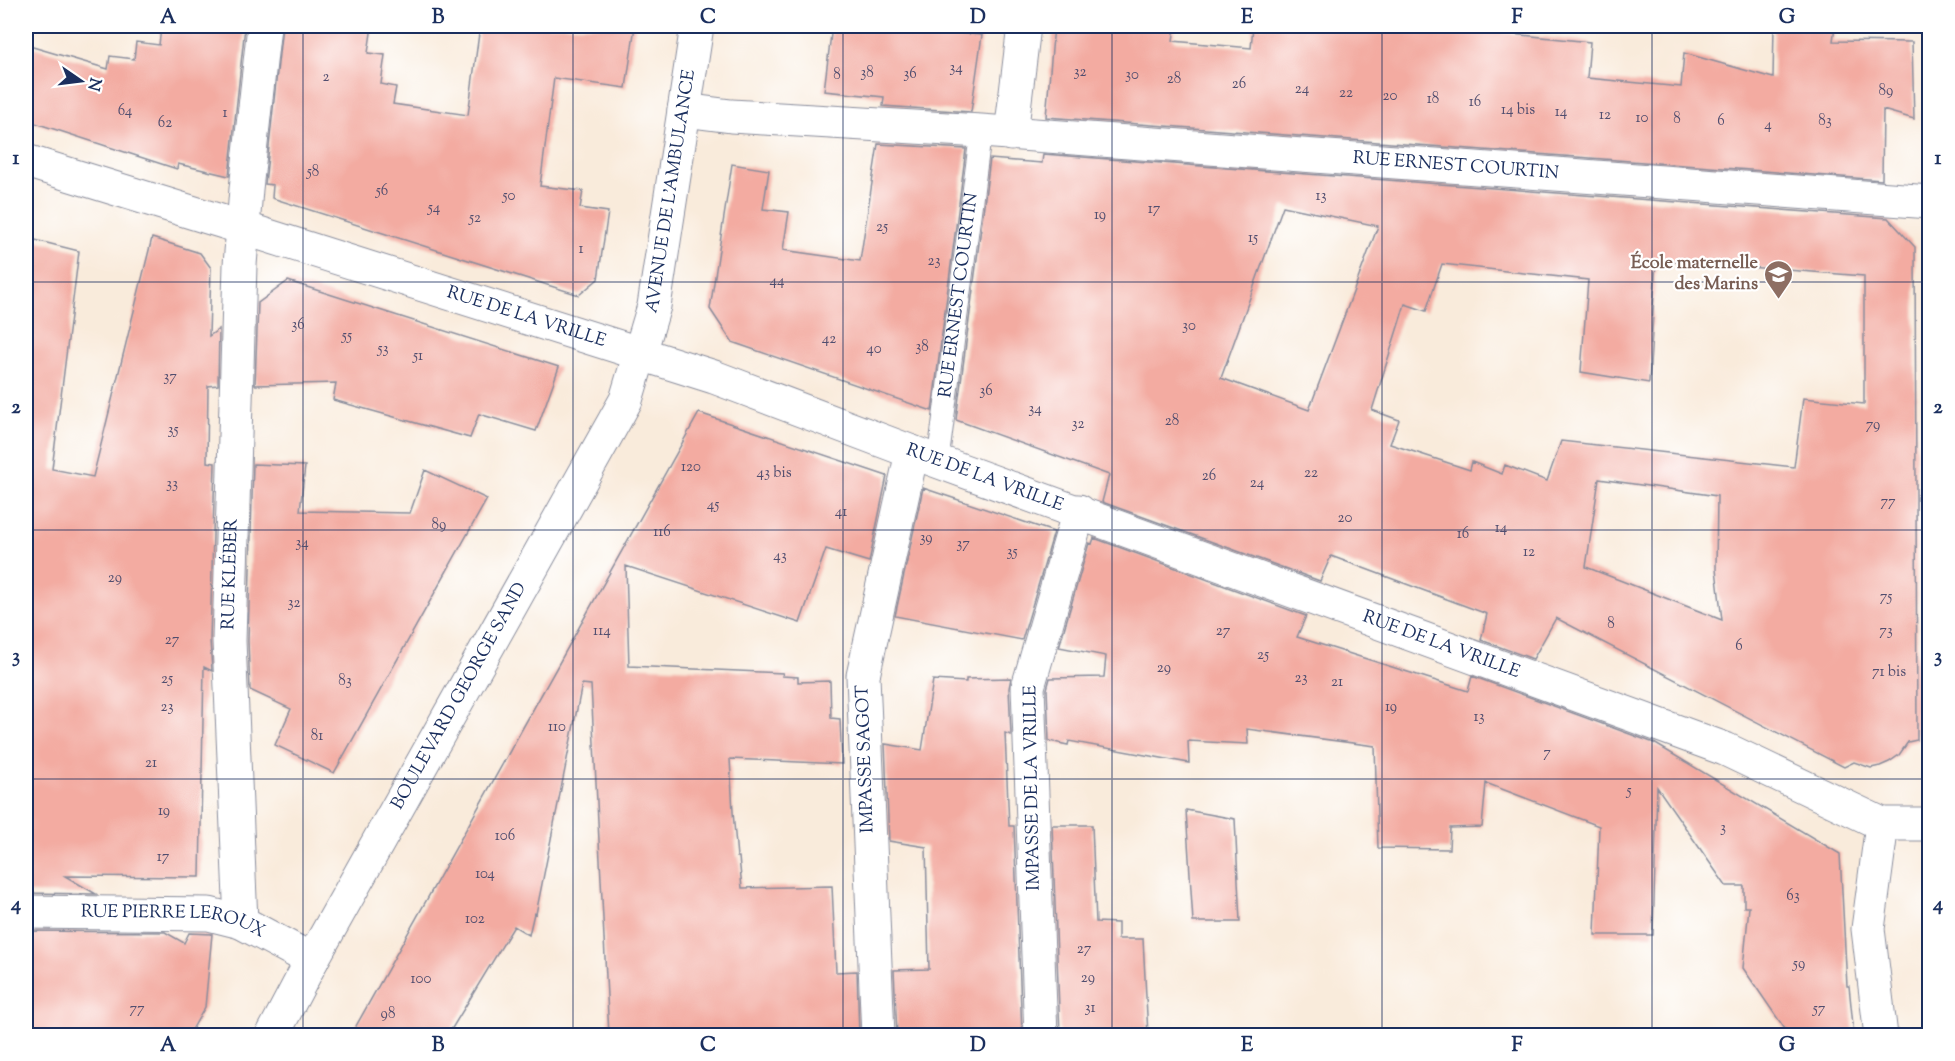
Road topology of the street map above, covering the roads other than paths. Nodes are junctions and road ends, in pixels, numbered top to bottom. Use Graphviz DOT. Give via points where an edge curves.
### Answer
graph roads {
  1 [pos="264,26"];
  2 [pos="697,26"];
  3 [pos="1024,26"];
  4 [pos="684,110"];
  5 [pos="996,133"];
  6 [pos="26,161"];
  7 [pos="1929,202"];
  8 [pos="243,228"];
  9 [pos="640,354"];
  10 [pos="925,456"];
  11 [pos="1079,511"];
  12 [pos="1882,824"];
  13 [pos="1929,824"];
  14 [pos="26,912"];
  15 [pos="241,922"];
  16 [pos="312,960"];
  17 [pos="272,1035"];
  18 [pos="878,1035"];
  19 [pos="1041,1035"];
  20 [pos="1881,1035"];
  1 -- 8 [label="street, RUE KLÉBER"];
  2 -- 4 [label="street, AVENUE DE L'AMBULANCE"];
  3 -- 5 [label="street"];
  4 -- 5 [label="street, RUE ERNEST COURTIN"];
  4 -- 9 [label="street, AVENUE DE L'AMBULANCE" via="654,306"];
  5 -- 7 [label="street, RUE ERNEST COURTIN"];
  5 -- 10 [label="lane, RUE ERNEST COURTIN"];
  6 -- 8 [label="street, RUE DE LA VRILLE"];
  8 -- 9 [label="street, RUE DE LA VRILLE"];
  8 -- 15 [label="street, RUE KLÉBER" via="229,640"];
  9 -- 10 [label="street, RUE DE LA VRILLE" via="714,377"];
  9 -- 16 [label="street, BOULEVARD GEORGE SAND" via="626,400"];
  10 -- 11 [label="street, RUE DE LA VRILLE"];
  10 -- 18 [label="street, IMPASSE SAGOT" via="863,676"];
  11 -- 12 [label="street, RUE DE LA VRILLE" via="1725,749"];
  11 -- 19 [label="street, IMPASSE DE LA VRILLE" via="1028,687"];
  12 -- 13 [label="street, RUE DE LA VRILLE"];
  12 -- 20 [label="street" via="1868,929"];
  14 -- 15 [label="street, RUE PIERRE LEROUX" via="209,914"];
  15 -- 16 [label="street, RUE PIERRE LEROUX"];
  16 -- 17 [label="street, BOULEVARD GEORGE SAND"];
}
